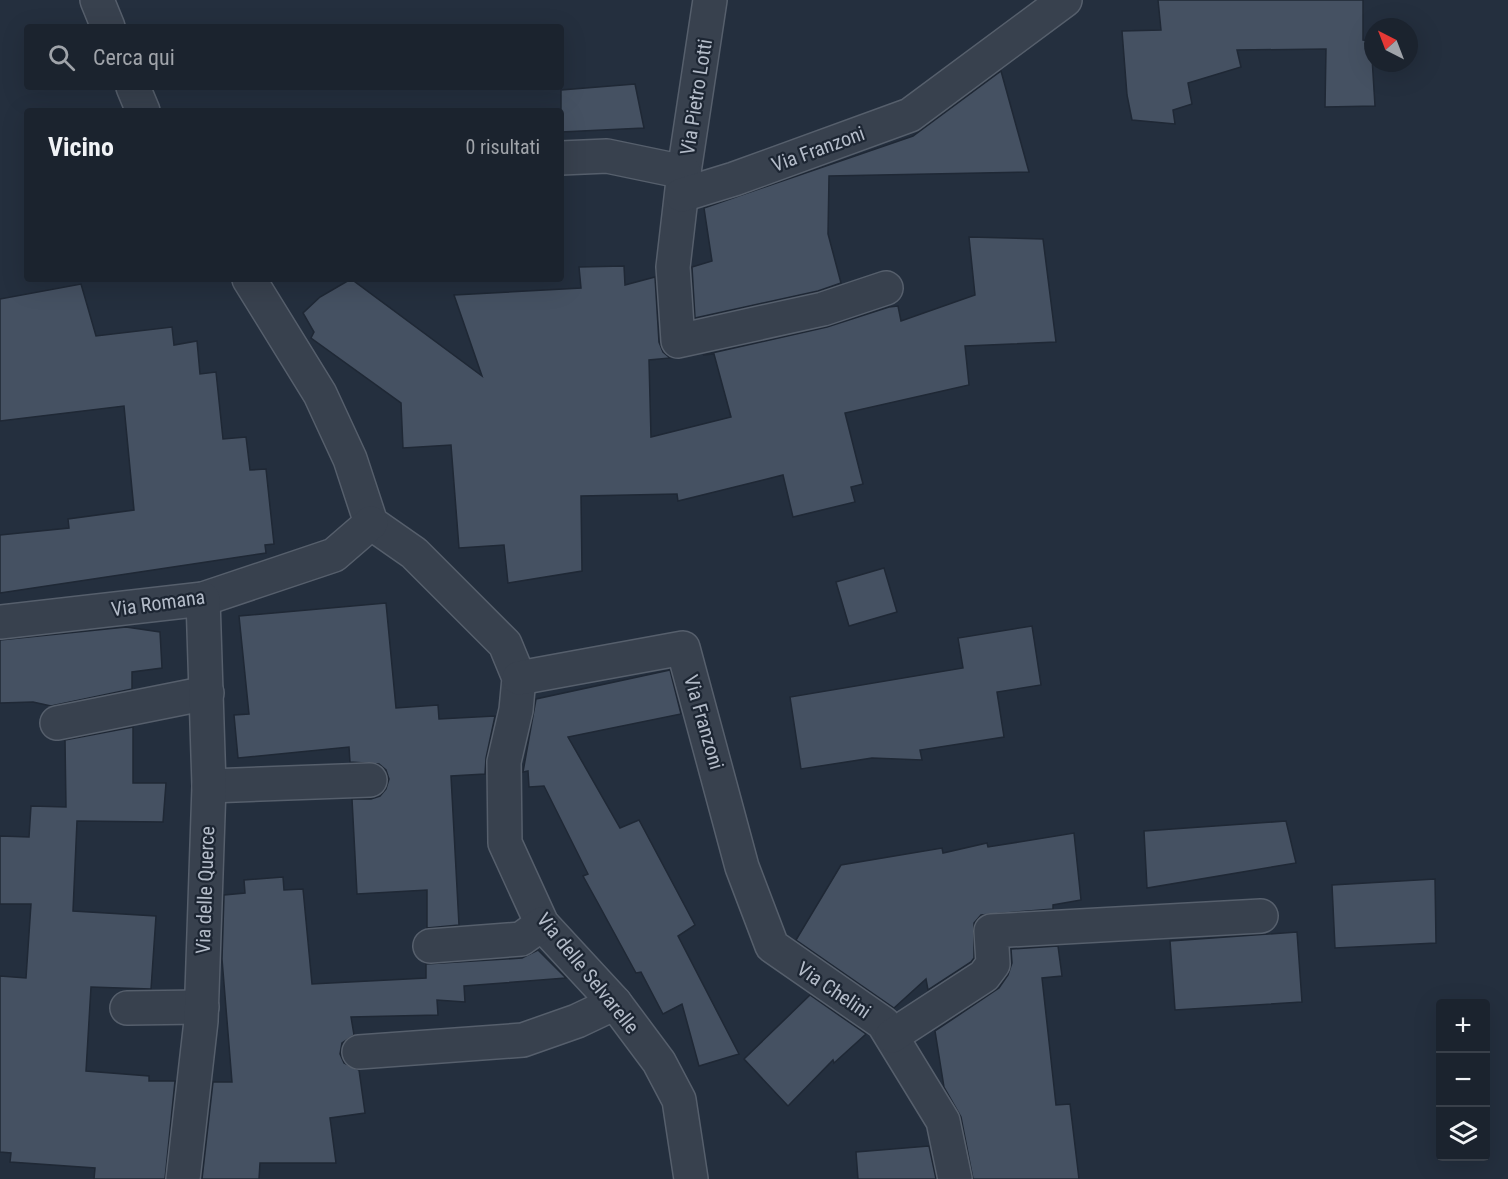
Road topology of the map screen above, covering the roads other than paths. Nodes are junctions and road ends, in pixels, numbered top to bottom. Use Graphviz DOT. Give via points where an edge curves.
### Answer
graph roads {
  1 [pos="97,0"];
  2 [pos="710,0"];
  3 [pos="1065,0"];
  4 [pos="107,24"];
  5 [pos="134,90"];
  6 [pos="142,108"];
  7 [pos="564,158"];
  8 [pos="683,183"];
  9 [pos="251,282"];
  10 [pos="886,288"];
  11 [pos="371,523"];
  12 [pos="202,599"];
  13 [pos="0,622"];
  14 [pos="519,678"];
  15 [pos="207,693"];
  16 [pos="57,723"];
  17 [pos="370,780"];
  18 [pos="209,786"];
  19 [pos="724,796"];
  20 [pos="1261,916"];
  21 [pos="542,924"];
  22 [pos="430,946"];
  23 [pos="615,1003"];
  24 [pos="202,1007"];
  25 [pos="127,1008"];
  26 [pos="892,1036"];
  27 [pos="359,1052"];
  28 [pos="183,1179"];
  29 [pos="692,1179"];
  30 [pos="955,1179"];
  1 -- 4 [label="street"];
  2 -- 8 [label="street, Via Pietro Lotti"];
  3 -- 8 [label="street, Via Franzoni" via="910,115 734,179"];
  5 -- 6 [label="street"];
  7 -- 8 [label="street" via="607,156"];
  8 -- 10 [label="street" via="673,267 678,340 823,309"];
  9 -- 11 [label="street" via="320,394 350,459"];
  11 -- 12 [label="street, Via Romana" via="334,555"];
  11 -- 14 [label="street, Via delle Selvarelle" via="414,553 505,644"];
  12 -- 13 [label="street, Via Romana"];
  12 -- 15 [label="street, Via delle Querce"];
  14 -- 19 [label="street, Via Franzoni" via="683,648"];
  14 -- 21 [label="street, Via delle Selvarelle" via="504,762 505,843"];
  15 -- 16 [label="street"];
  15 -- 18 [label="street, Via delle Querce"];
  17 -- 18 [label="street"];
  18 -- 24 [label="street, Via delle Querce"];
  19 -- 26 [label="street, Via Chelini" via="742,867 772,946 882,1023"];
  20 -- 26 [label="street" via="991,931 993,964 984,976"];
  21 -- 22 [label="street" via="521,939"];
  21 -- 23 [label="street, Via delle Selvarelle"];
  23 -- 27 [label="street" via="523,1040"];
  23 -- 29 [label="street, Via delle Selvarelle" via="659,1062 679,1100"];
  24 -- 25 [label="street"];
  24 -- 28 [label="street, Via delle Querce"];
  26 -- 30 [label="street, Via Chelini" via="943,1122"];
}
